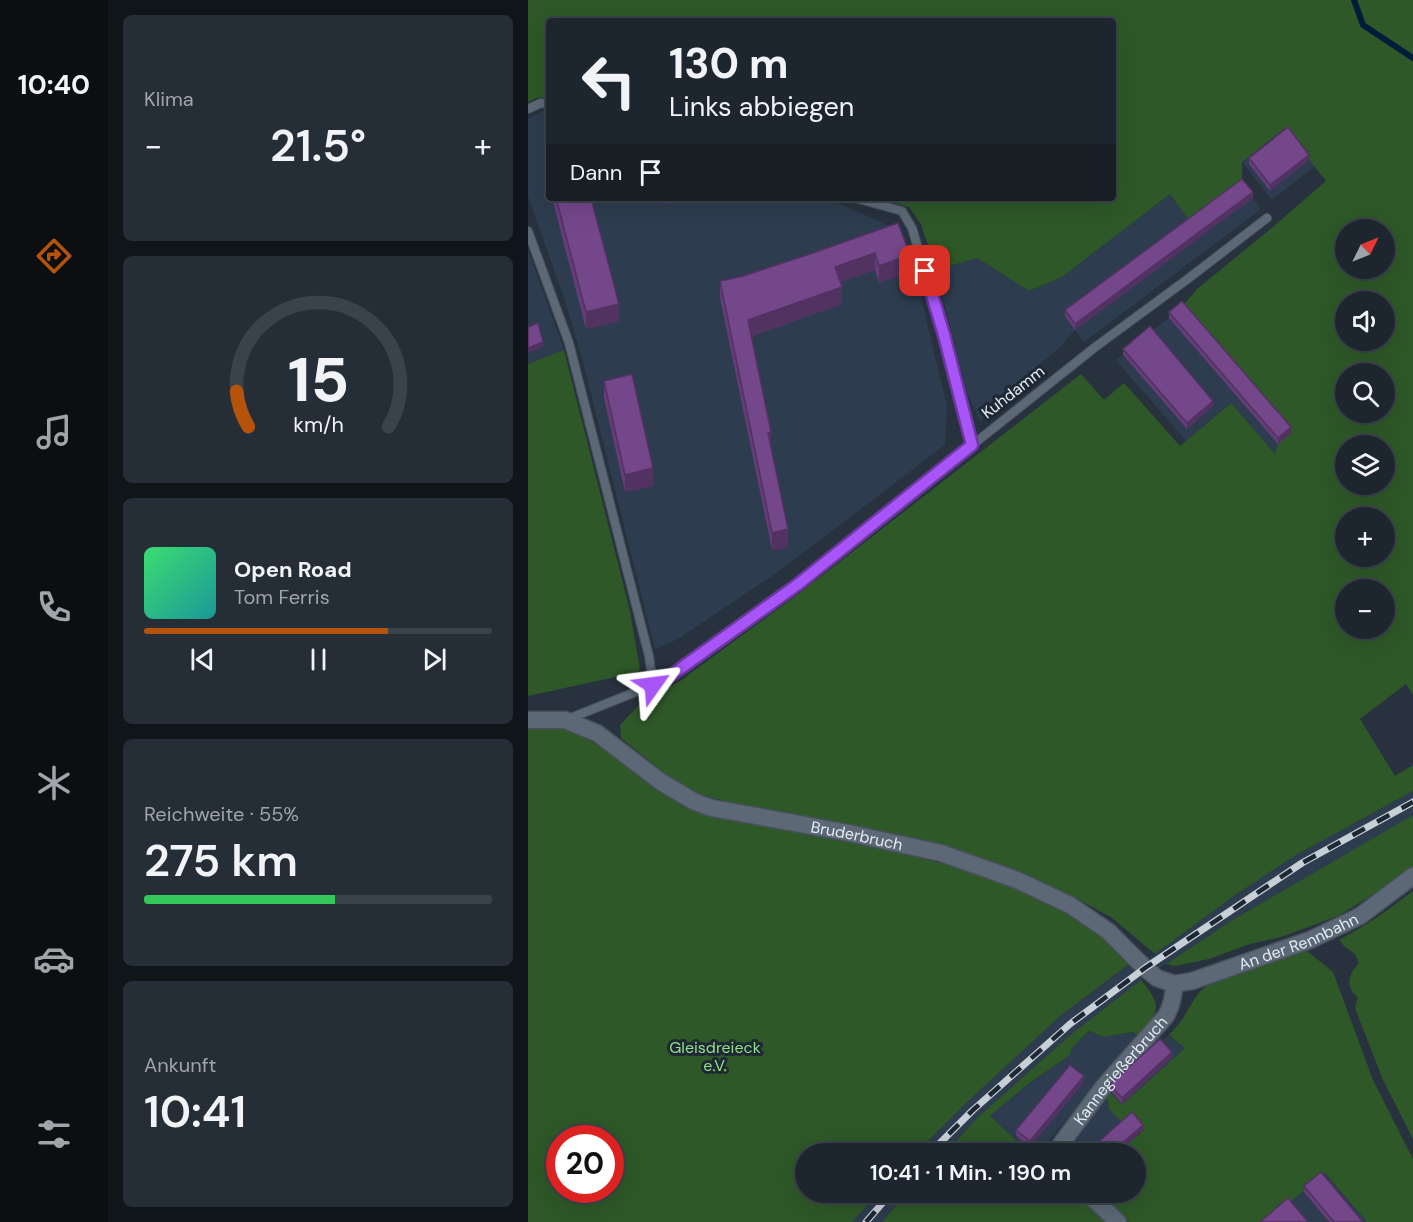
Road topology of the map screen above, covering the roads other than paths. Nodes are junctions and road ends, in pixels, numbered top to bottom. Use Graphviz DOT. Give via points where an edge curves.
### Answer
graph roads {
  1 [pos="546,104"];
  2 [pos="528,109"];
  3 [pos="866,201"];
  4 [pos="1267,218"];
  5 [pos="528,231"];
  6 [pos="972,445"];
  7 [pos="653,685"];
  8 [pos="528,720"];
  9 [pos="565,720"];
  10 [pos="1413,876"];
  11 [pos="1173,984"];
  12 [pos="1062,1143"];
  13 [pos="1098,1203"];
  14 [pos="1118,1222"];
  1 -- 2 [label="lane"];
  3 -- 6 [label="lane" via="902,211 912,228"];
  4 -- 6 [label="lane, Kuhdamm"];
  5 -- 7 [label="lane" via="569,344 649,656"];
  6 -- 7 [label="lane, Kuhdamm" via="797,585"];
  7 -- 9 [label="lane, Kuhdamm"];
  8 -- 9 [label="street, Bruderbruch"];
  9 -- 11 [label="street, Bruderbruch" via="597,733 660,782 694,802 941,853 1017,880 1070,905 1108,931 1157,978"];
  10 -- 11 [label="street, An der Rennbahn" via="1360,916 1310,940"];
  11 -- 12 [label="street, Kannegießerbruch" via="1174,995 1166,1016 1104,1086"];
  13 -- 14 [label="street"];
}
